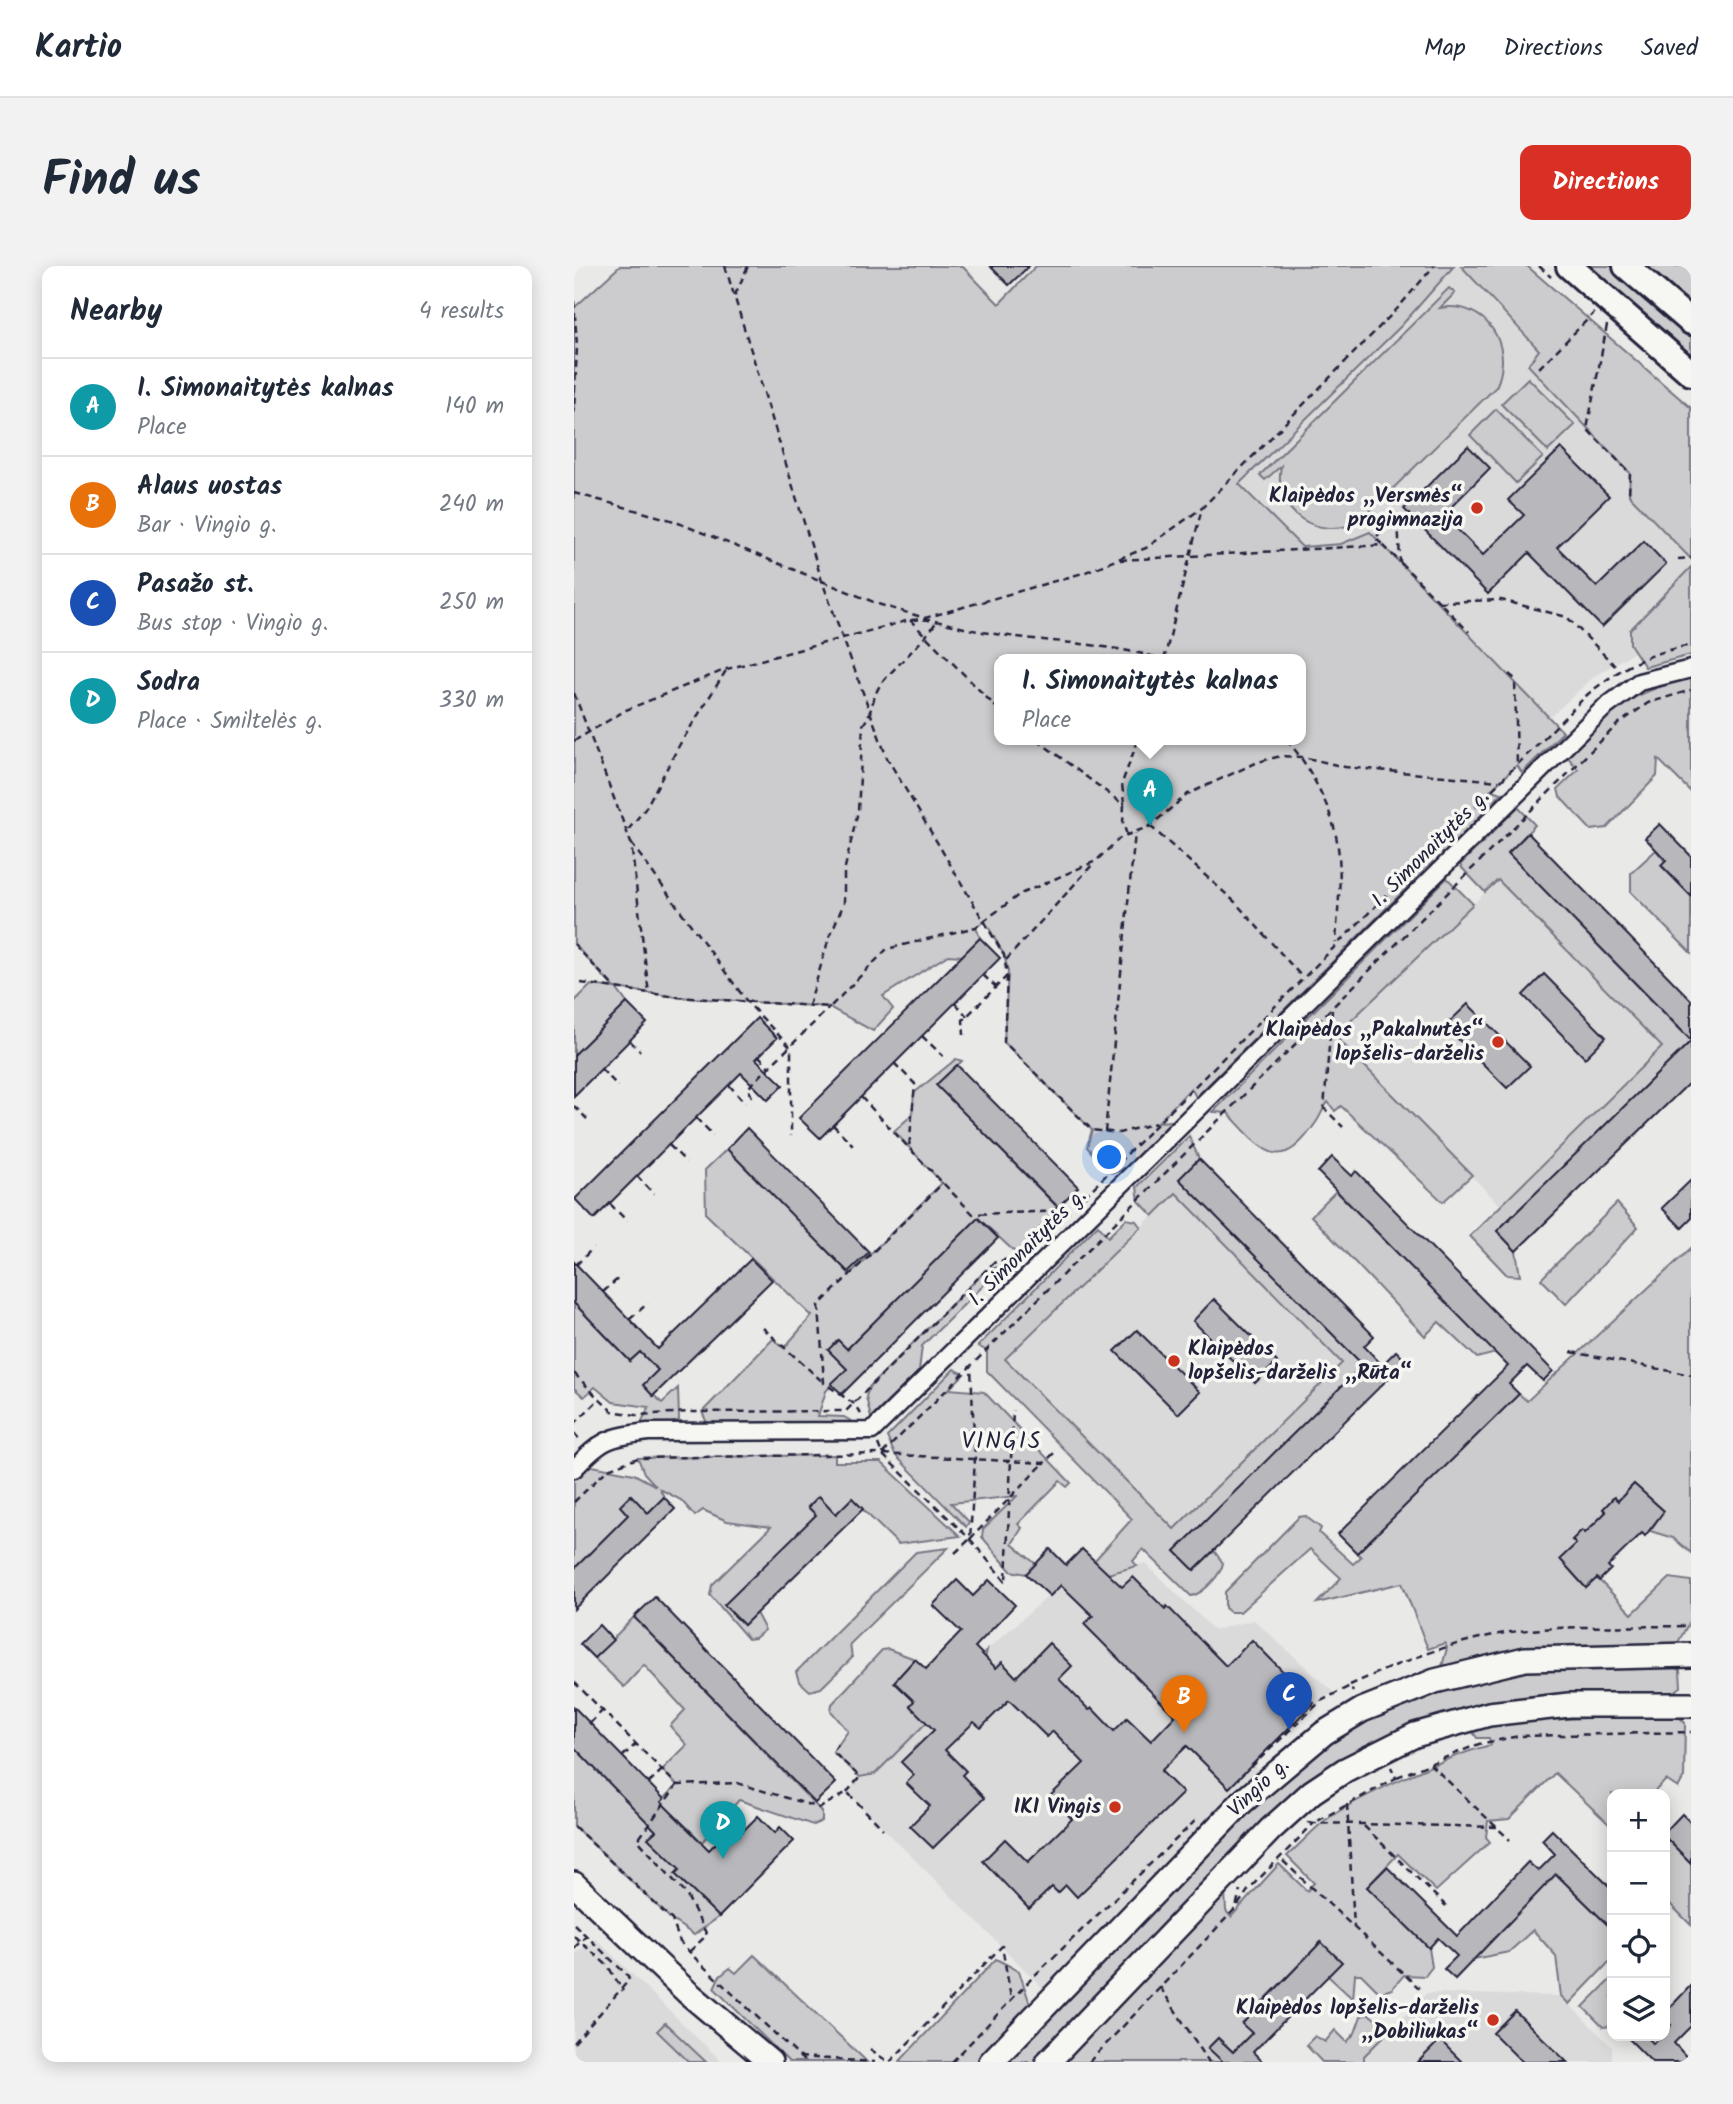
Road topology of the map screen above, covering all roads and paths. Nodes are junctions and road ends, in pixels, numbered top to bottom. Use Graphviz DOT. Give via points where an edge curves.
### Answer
graph roads {
  1 [pos="725,266"];
  2 [pos="748,266"];
  3 [pos="1434,266"];
  4 [pos="1569,266"];
  5 [pos="1626,266"];
  6 [pos="735,295"];
  7 [pos="574,302"];
  8 [pos="1594,313"];
  9 [pos="1691,322"];
  10 [pos="1607,325"];
  11 [pos="1539,368"];
  12 [pos="1691,373"];
  13 [pos="574,411"];
  14 [pos="574,494"];
  15 [pos="1629,495"];
  16 [pos="1202,508"];
  17 [pos="1383,545"];
  18 [pos="1190,558"];
  19 [pos="1691,558"];
  20 [pos="1678,559"];
  21 [pos="1119,560"];
  22 [pos="1400,562"];
  23 [pos="822,581"];
  24 [pos="1439,602"];
  25 [pos="925,618"];
  26 [pos="910,620"];
  27 [pos="937,621"];
  28 [pos="1469,632"];
  29 [pos="841,637"];
  30 [pos="926,637"];
  31 [pos="1691,645"];
  32 [pos="1143,654"];
  33 [pos="1166,654"];
  34 [pos="727,669"];
  35 [pos="1619,669"];
  36 [pos="1691,669"];
  37 [pos="1510,674"];
  38 [pos="574,693"];
  39 [pos="994,706"];
  40 [pos="871,715"];
  41 [pos="591,731"];
  42 [pos="574,741"];
  43 [pos="1044,745"];
  44 [pos="1136,745"];
  45 [pos="1291,745"];
  46 [pos="1303,757"];
  47 [pos="1517,765"];
  48 [pos="1501,781"];
  49 [pos="1124,805"];
  50 [pos="1150,826"];
  51 [pos="627,831"];
  52 [pos="1135,832"];
  53 [pos="1127,835"];
  54 [pos="631,843"];
  55 [pos="1096,861"];
  56 [pos="985,921"];
  57 [pos="1336,943"];
  58 [pos="574,944"];
  59 [pos="1005,961"];
  60 [pos="984,975"];
  61 [pos="1007,976"];
  62 [pos="1302,977"];
  63 [pos="581,983"];
  64 [pos="996,987"];
  65 [pos="615,988"];
  66 [pos="649,994"];
  67 [pos="748,1003"];
  68 [pos="955,1003"];
  69 [pos="809,1006"];
  70 [pos="830,1007"];
  71 [pos="1332,1010"];
  72 [pos="967,1016"];
  73 [pos="964,1035"];
  74 [pos="922,1036"];
  75 [pos="629,1041"];
  76 [pos="791,1048"];
  77 [pos="640,1051"];
  78 [pos="759,1056"];
  79 [pos="943,1056"];
  80 [pos="894,1063"];
  81 [pos="770,1068"];
  82 [pos="601,1069"];
  83 [pos="729,1085"];
  84 [pos="618,1086"];
  85 [pos="752,1097"];
  86 [pos="861,1097"];
  87 [pos="746,1103"];
  88 [pos="574,1106"];
  89 [pos="696,1118"];
  90 [pos="587,1119"];
  91 [pos="1157,1123"];
  92 [pos="833,1125"];
  93 [pos="1343,1127"];
  94 [pos="1105,1132"];
  95 [pos="713,1135"];
  96 [pos="791,1136"];
  97 [pos="669,1145"];
  98 [pos="853,1145"];
  99 [pos="909,1147"];
  100 [pos="686,1162"];
  101 [pos="638,1176"];
  102 [pos="943,1182"];
  103 [pos="654,1194"];
  104 [pos="610,1204"];
  105 [pos="1070,1211"];
  106 [pos="1062,1220"];
  107 [pos="627,1221"];
  108 [pos="593,1248"];
  109 [pos="1028,1254"];
  110 [pos="576,1265"];
  111 [pos="621,1276"];
  112 [pos="603,1292"];
  113 [pos="648,1303"];
  114 [pos="630,1320"];
  115 [pos="763,1328"];
  116 [pos="1571,1352"];
  117 [pos="971,1367"];
  118 [pos="574,1373"];
  119 [pos="1691,1375"];
  120 [pos="824,1383"];
  121 [pos="599,1399"];
  122 [pos="853,1403"];
  123 [pos="1013,1410"];
  124 [pos="574,1424"];
  125 [pos="872,1431"];
  126 [pos="1055,1452"];
  127 [pos="882,1454"];
  128 [pos="975,1459"];
  129 [pos="1012,1461"];
  130 [pos="1044,1463"];
  131 [pos="574,1469"];
  132 [pos="1011,1497"];
  133 [pos="970,1539"];
  134 [pos="956,1553"];
  135 [pos="1691,1655"];
  136 [pos="574,1682"];
  137 [pos="1691,1705"];
  138 [pos="603,1710"];
  139 [pos="1362,1710"];
  140 [pos="590,1723"];
  141 [pos="1691,1732"];
  142 [pos="636,1744"];
  143 [pos="838,1744"];
  144 [pos="1382,1749"];
  145 [pos="623,1756"];
  146 [pos="1430,1764"];
  147 [pos="1250,1768"];
  148 [pos="662,1770"];
  149 [pos="1396,1778"];
  150 [pos="649,1783"];
  151 [pos="677,1785"];
  152 [pos="847,1792"];
  153 [pos="1347,1804"];
  154 [pos="1305,1821"];
  155 [pos="1314,1823"];
  156 [pos="574,1826"];
  157 [pos="1348,1826"];
  158 [pos="1364,1826"];
  159 [pos="1497,1827"];
  160 [pos="1187,1828"];
  161 [pos="883,1829"];
  162 [pos="1510,1840"];
  163 [pos="1283,1861"];
  164 [pos="574,1884"];
  165 [pos="1241,1884"];
  166 [pos="1446,1906"];
  167 [pos="1236,1908"];
  168 [pos="574,1924"];
  169 [pos="1354,1929"];
  170 [pos="574,1936"];
  171 [pos="586,1936"];
  172 [pos="581,1942"];
  173 [pos="574,1948"];
  174 [pos="689,1952"];
  175 [pos="1160,1987"];
  176 [pos="1420,1989"];
  177 [pos="623,1991"];
  178 [pos="687,1992"];
  179 [pos="1011,2000"];
  180 [pos="574,2043"];
  181 [pos="870,2049"];
  182 [pos="799,2057"];
  183 [pos="1091,2061"];
  184 [pos="750,2062"];
  185 [pos="770,2062"];
  186 [pos="805,2062"];
  187 [pos="875,2062"];
  188 [pos="889,2062"];
  189 [pos="952,2062"];
  190 [pos="992,2062"];
  191 [pos="1048,2062"];
  192 [pos="1209,2062"];
  1 -- 6 [label="path"];
  2 -- 6 [label="path"];
  3 -- 16 [label="path"];
  4 -- 12 [label="main road"];
  5 -- 9 [label="main road"];
  6 -- 23 [label="path"];
  7 -- 13 [label="path"];
  8 -- 11 [label="path"];
  10 -- 15 [label="path" via="1587,429 1630,473"];
  14 -- 23 [label="path" via="671,520"];
  16 -- 18 [label="path"];
  16 -- 21 [label="path" via="1146,548"];
  17 -- 18 [label="path"];
  17 -- 22 [label="path"];
  17 -- 22 [label="path" via="1375,537 1398,516"];
  18 -- 21 [label="path"];
  18 -- 33 [label="path"];
  19 -- 20 [label="path"];
  21 -- 25 [label="path"];
  22 -- 24 [label="path"];
  23 -- 25 [label="path" via="881,606"];
  23 -- 29 [label="path"];
  24 -- 28 [label="path"];
  24 -- 35 [label="path" via="1501,600 1567,617"];
  25 -- 26 [label="path"];
  25 -- 27 [label="path"];
  26 -- 29 [label="path"];
  26 -- 30 [label="path"];
  27 -- 30 [label="path"];
  27 -- 32 [label="path" via="979,632 1118,647"];
  29 -- 34 [label="path"];
  29 -- 40 [label="path"];
  30 -- 39 [label="path"];
  30 -- 40 [label="path" via="879,687"];
  31 -- 35 [label="path" via="1650,654"];
  34 -- 41 [label="path" via="626,710"];
  34 -- 51 [label="path" via="645,809"];
  35 -- 47 [label="path"];
  36 -- 125 [label="street, I. Simonaitytės g." via="1639,682 1603,709"];
  37 -- 47 [label="path" via="1515,679"];
  38 -- 41 [label="path"];
  40 -- 56 [label="path" via="887,758"];
  40 -- 69 [label="path" via="863,725 858,811 844,872 844,903"];
  41 -- 42 [label="path"];
  41 -- 51 [label="path"];
  43 -- 49 [label="path"];
  44 -- 49 [label="path" via="1122,783"];
  45 -- 46 [label="path"];
  46 -- 48 [label="path" via="1345,767"];
  46 -- 50 [label="path" via="1281,756 1188,794"];
  46 -- 57 [label="path" via="1334,820 1341,857"];
  47 -- 48 [label="path"];
  48 -- 57 [label="path"];
  49 -- 53 [label="path"];
  50 -- 52 [label="path"];
  50 -- 62 [label="path" via="1235,902"];
  51 -- 54 [label="path"];
  52 -- 53 [label="path"];
  52 -- 94 [label="path"];
  53 -- 55 [label="path"];
  54 -- 66 [label="path"];
  54 -- 67 [label="path"];
  55 -- 56 [label="path" via="1020,894"];
  55 -- 59 [label="path"];
  56 -- 59 [label="path"];
  56 -- 70 [label="path" via="887,949"];
  57 -- 62 [label="path"];
  58 -- 65 [label="path"];
  59 -- 61 [label="path"];
  60 -- 64 [label="path"];
  61 -- 64 [label="path"];
  61 -- 94 [label="path" via="1004,1042 1092,1130"];
  62 -- 91 [label="path"];
  63 -- 65 [label="path"];
  64 -- 72 [label="path"];
  65 -- 66 [label="path"];
  66 -- 67 [label="path"];
  67 -- 69 [label="path"];
  67 -- 76 [label="path"];
  68 -- 72 [label="path"];
  69 -- 70 [label="path"];
  70 -- 76 [label="path"];
  71 -- 93 [label="path" via="1324,1108"];
  72 -- 73 [label="path"];
  74 -- 79 [label="path"];
  75 -- 77 [label="path"];
  76 -- 81 [label="path"];
  76 -- 96 [label="path"];
  78 -- 81 [label="path"];
  80 -- 99 [label="path" via="915,1084"];
  81 -- 85 [label="path" via="748,1088"];
  82 -- 84 [label="path"];
  83 -- 87 [label="path"];
  86 -- 99 [label="path"];
  88 -- 90 [label="path"];
  89 -- 95 [label="path"];
  91 -- 94 [label="path"];
  91 -- 105 [label="path"];
  92 -- 98 [label="path"];
  97 -- 100 [label="path"];
  99 -- 102 [label="path"];
  101 -- 103 [label="path"];
  102 -- 105 [label="path" via="973,1214"];
  102 -- 120 [label="path" via="819,1305"];
  104 -- 107 [label="path"];
  105 -- 106 [label="path"];
  108 -- 110 [label="path"];
  109 -- 122 [label="path" via="993,1263"];
  111 -- 112 [label="path"];
  113 -- 114 [label="path"];
  115 -- 120 [label="path"];
  116 -- 119 [label="path"];
  117 -- 128 [label="path"];
  118 -- 121 [label="path"];
  120 -- 122 [label="path"];
  121 -- 122 [label="path" via="612,1411 636,1415 846,1411"];
  121 -- 124 [label="path"];
  122 -- 125 [label="path"];
  123 -- 129 [label="path"];
  125 -- 127 [label="path"];
  125 -- 131 [label="street" via="648,1432 612,1437"];
  126 -- 130 [label="path"];
  127 -- 128 [label="path"];
  127 -- 133 [label="path"];
  128 -- 129 [label="path"];
  128 -- 133 [label="path"];
  129 -- 130 [label="path"];
  129 -- 132 [label="path"];
  130 -- 132 [label="path"];
  132 -- 133 [label="path"];
  132 -- 133 [label="path" via="1006,1582"];
  133 -- 134 [label="path"];
  135 -- 139 [label="main road, Vingio g." via="1525,1659 1435,1681"];
  136 -- 138 [label="path"];
  137 -- 144 [label="main road, Vingio g." via="1531,1707 1415,1735"];
  138 -- 140 [label="path"];
  138 -- 142 [label="path"];
  139 -- 147 [label="path" via="1350,1686 1334,1693"];
  139 -- 190 [label="main road, Vingio g." via="1324,1733 1242,1802"];
  141 -- 146 [label="path" via="1519,1736 1479,1744"];
  142 -- 145 [label="path"];
  142 -- 148 [label="path"];
  143 -- 152 [label="path" via="833,1752 860,1777"];
  144 -- 149 [label="path"];
  144 -- 191 [label="main road, Vingio g." via="1312,1792 1271,1829"];
  146 -- 149 [label="path"];
  146 -- 159 [label="path"];
  148 -- 150 [label="path"];
  148 -- 151 [label="path"];
  149 -- 153 [label="path"];
  151 -- 152 [label="path" via="737,1783 820,1808"];
  151 -- 174 [label="path" via="638,1840 686,1894 707,1935"];
  152 -- 161 [label="path"];
  153 -- 155 [label="path"];
  153 -- 157 [label="path"];
  154 -- 155 [label="path"];
  155 -- 157 [label="path"];
  155 -- 167 [label="path"];
  156 -- 174 [label="path" via="672,1920"];
  157 -- 158 [label="path"];
  157 -- 169 [label="path"];
  158 -- 159 [label="path"];
  158 -- 166 [label="path"];
  159 -- 162 [label="path"];
  160 -- 179 [label="path"];
  163 -- 169 [label="path"];
  164 -- 178 [label="main road"];
  165 -- 167 [label="path"];
  167 -- 175 [label="path"];
  168 -- 171 [label="path"];
  169 -- 176 [label="path"];
  170 -- 172 [label="path"];
  171 -- 172 [label="path"];
  171 -- 177 [label="path" via="628,1976"];
  172 -- 173 [label="path"];
  172 -- 177 [label="path" via="608,1966"];
  174 -- 182 [label="path"];
  175 -- 183 [label="path"];
  175 -- 192 [label="path"];
  177 -- 180 [label="path"];
  178 -- 184 [label="main road"];
  178 -- 185 [label="main road"];
  179 -- 188 [label="path" via="1002,1946"];
  179 -- 189 [label="path"];
  181 -- 188 [label="path"];
  182 -- 186 [label="path"];
  182 -- 187 [label="path"];
}
